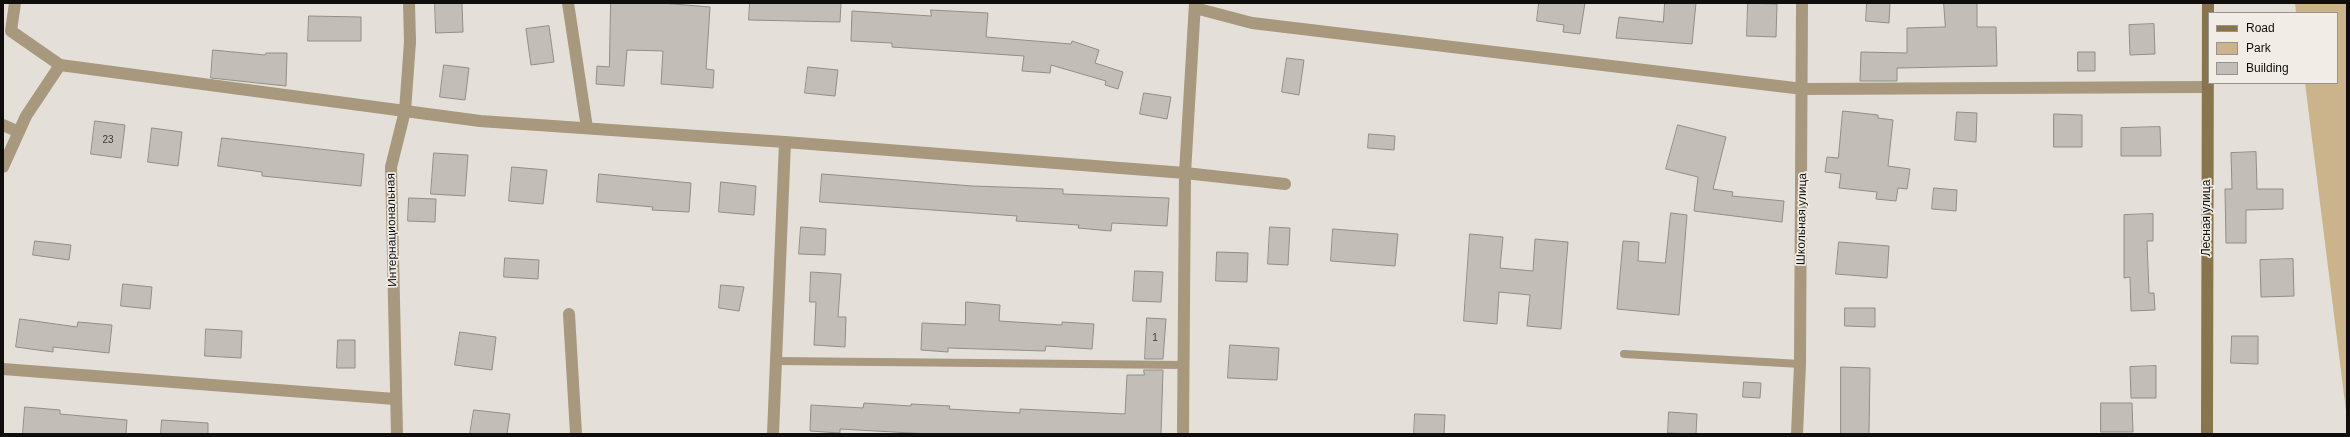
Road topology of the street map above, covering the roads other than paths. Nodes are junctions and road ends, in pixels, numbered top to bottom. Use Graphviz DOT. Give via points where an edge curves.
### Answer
graph roads {
  1 [pos="15,3"];
  2 [pos="409,3"];
  3 [pos="568,3"];
  4 [pos="1802,3"];
  5 [pos="2208,3"];
  6 [pos="1195,6"];
  7 [pos="60,65"];
  8 [pos="2206,87"];
  9 [pos="1803,89"];
  10 [pos="405,111"];
  11 [pos="3,124"];
  12 [pos="587,128"];
  13 [pos="18,132"];
  14 [pos="785,142"];
  15 [pos="3,167"];
  16 [pos="1185,173"];
  17 [pos="1285,184"];
  18 [pos="569,314"];
  19 [pos="1624,354"];
  20 [pos="775,361"];
  21 [pos="1800,364"];
  22 [pos="1184,365"];
  23 [pos="3,369"];
  24 [pos="395,399"];
  25 [pos="397,434"];
  26 [pos="576,434"];
  27 [pos="772,434"];
  28 [pos="1183,434"];
  29 [pos="1797,434"];
  30 [pos="2207,434"];
  1 -- 7 [label="street" via="11,31"];
  2 -- 10 [label="street, Интернациональная" via="410,42"];
  3 -- 12 [label="street"];
  4 -- 9 [label="street, Школьная улица"];
  5 -- 8 [label="street, Лесная улица"];
  6 -- 9 [label="street" via="1252,23"];
  6 -- 16 [label="street"];
  7 -- 10 [label="street"];
  7 -- 13 [label="street"];
  8 -- 9 [label="street"];
  8 -- 30 [label="street, Лесная улица"];
  9 -- 21 [label="street, Школьная улица"];
  10 -- 12 [label="street" via="480,121"];
  10 -- 24 [label="street, Интернациональная" via="391,167"];
  11 -- 13 [label="street"];
  12 -- 14 [label="street"];
  13 -- 15 [label="street"];
  14 -- 16 [label="street"];
  14 -- 20 [label="street"];
  16 -- 17 [label="street"];
  16 -- 22 [label="street"];
  18 -- 26 [label="street"];
  19 -- 21 [label="lane"];
  20 -- 22 [label="lane"];
  20 -- 27 [label="street"];
  21 -- 29 [label="street, Школьная улица"];
  22 -- 28 [label="street"];
  23 -- 24 [label="street"];
  24 -- 25 [label="street, Интернациональная"];
}
